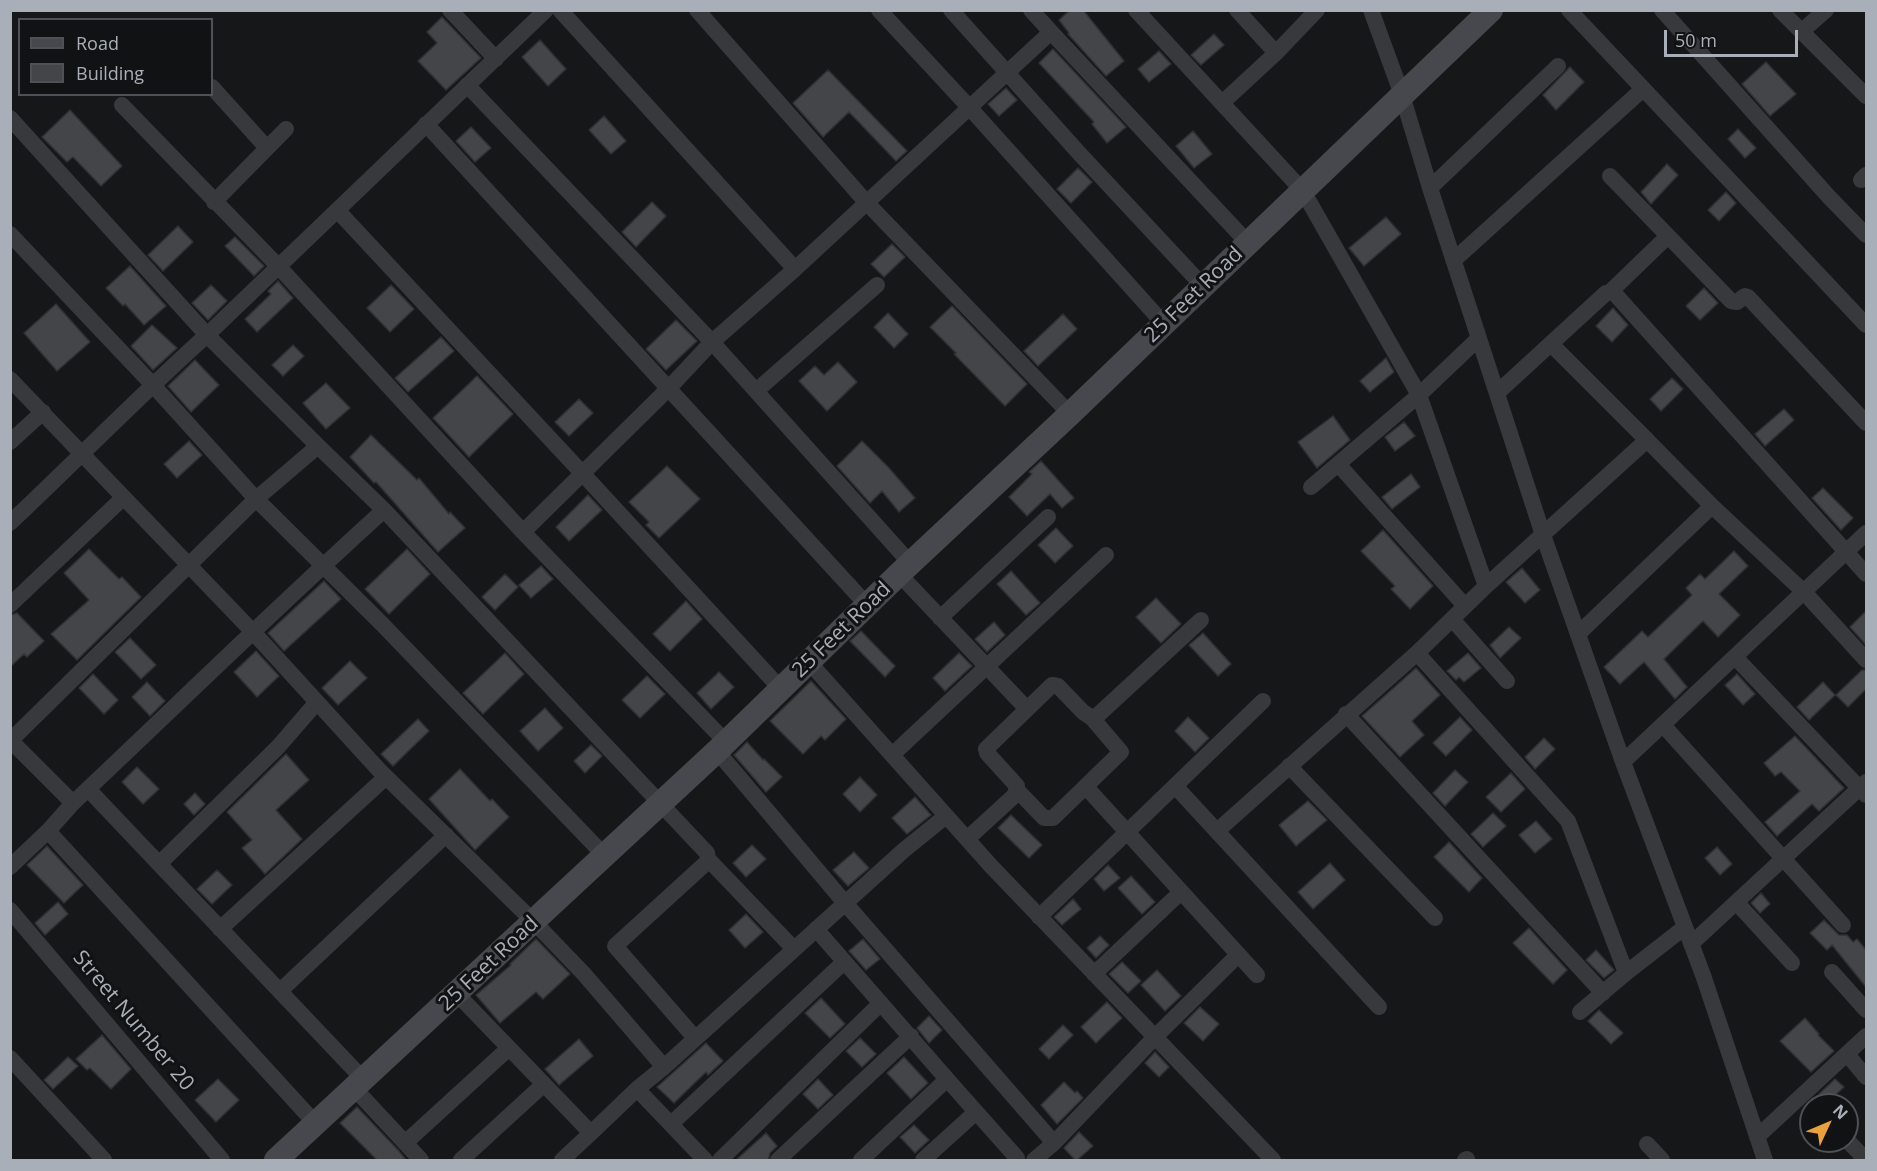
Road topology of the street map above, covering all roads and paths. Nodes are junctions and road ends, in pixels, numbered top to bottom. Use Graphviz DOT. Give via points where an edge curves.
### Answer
graph roads {
  1 [pos="450,10"];
  2 [pos="546,10"];
  3 [pos="560,10"];
  4 [pos="697,10"];
  5 [pos="879,10"];
  6 [pos="951,10"];
  7 [pos="1031,10"];
  8 [pos="1136,10"];
  9 [pos="1237,10"];
  10 [pos="1491,10"];
  11 [pos="1569,10"];
  12 [pos="1662,10"];
  13 [pos="1780,10"];
  14 [pos="1826,10"];
  15 [pos="1310,13"];
  16 [pos="1377,14"];
  17 [pos="1802,31"];
  18 [pos="1051,32"];
  19 [pos="1276,53"];
  20 [pos="496,59"];
  21 [pos="1558,66"];
  22 [pos="1007,72"];
  23 [pos="467,85"];
  24 [pos="213,88"];
  25 [pos="1642,89"];
  26 [pos="1402,95"];
  27 [pos="1866,96"];
  28 [pos="1222,103"];
  29 [pos="122,105"];
  30 [pos="969,107"];
  31 [pos="10,118"];
  32 [pos="426,124"];
  33 [pos="286,129"];
  34 [pos="267,148"];
  35 [pos="1610,176"];
  36 [pos="1430,188"];
  37 [pos="1303,191"];
  38 [pos="214,202"];
  39 [pos="866,202"];
  40 [pos="337,210"];
  41 [pos="10,234"];
  42 [pos="1668,236"];
  43 [pos="1866,236"];
  44 [pos="1248,243"];
  45 [pos="1454,260"];
  46 [pos="278,266"];
  47 [pos="795,269"];
  48 [pos="878,285"];
  49 [pos="1203,286"];
  50 [pos="1610,292"];
  51 [pos="1164,324"];
  52 [pos="1866,325"];
  53 [pos="207,335"];
  54 [pos="1479,338"];
  55 [pos="712,342"];
  56 [pos="1551,344"];
  57 [pos="10,379"];
  58 [pos="152,384"];
  59 [pos="668,389"];
  60 [pos="756,391"];
  61 [pos="1497,393"];
  62 [pos="1419,395"];
  63 [pos="43,412"];
  64 [pos="1070,414"];
  65 [pos="1866,423"];
  66 [pos="1647,440"];
  67 [pos="10,442"];
  68 [pos="318,447"];
  69 [pos="83,455"];
  70 [pos="1338,464"];
  71 [pos="584,474"];
  72 [pos="1311,487"];
  73 [pos="123,498"];
  74 [pos="256,499"];
  75 [pos="1712,506"];
  76 [pos="384,510"];
  77 [pos="1048,517"];
  78 [pos="10,523"];
  79 [pos="523,532"];
  80 [pos="1866,533"];
  81 [pos="1543,535"];
  82 [pos="1847,552"];
  83 [pos="1106,555"];
  84 [pos="188,564"];
  85 [pos="323,565"];
  86 [pos="905,569"];
  87 [pos="1866,574"];
  88 [pos="1486,586"];
  89 [pos="1804,592"];
  90 [pos="10,605"];
  91 [pos="867,605"];
  92 [pos="1465,606"];
  93 [pos="940,618"];
  94 [pos="1200,620"];
  95 [pos="1452,620"];
  96 [pos="254,633"];
  97 [pos="1578,634"];
  98 [pos="1417,653"];
  99 [pos="1735,657"];
  100 [pos="1866,660"];
  101 [pos="809,662"];
  102 [pos="987,667"];
  103 [pos="1508,681"];
  104 [pos="781,690"];
  105 [pos="1263,701"];
  106 [pos="317,702"];
  107 [pos="1027,709"];
  108 [pos="1346,714"];
  109 [pos="1092,718"];
  110 [pos="1663,725"];
  111 [pos="10,740"];
  112 [pos="721,747"];
  113 [pos="892,755"];
  114 [pos="1623,762"];
  115 [pos="1290,766"];
  116 [pos="386,777"];
  117 [pos="1086,787"];
  118 [pos="1176,787"];
  119 [pos="1864,788"];
  120 [pos="87,789"];
  121 [pos="1017,790"];
  122 [pos="73,803"];
  123 [pos="661,804"];
  124 [pos="946,816"];
  125 [pos="48,831"];
  126 [pos="1217,831"];
  127 [pos="1127,833"];
  128 [pos="446,836"];
  129 [pos="967,839"];
  130 [pos="605,856"];
  131 [pos="708,859"];
  132 [pos="1783,860"];
  133 [pos="159,864"];
  134 [pos="10,867"];
  135 [pos="1180,892"];
  136 [pos="845,903"];
  137 [pos="1737,903"];
  138 [pos="10,910"];
  139 [pos="1039,917"];
  140 [pos="1435,918"];
  141 [pos="534,922"];
  142 [pos="1843,925"];
  143 [pos="1685,927"];
  144 [pos="220,929"];
  145 [pos="816,929"];
  146 [pos="1691,944"];
  147 [pos="794,949"];
  148 [pos="1238,955"];
  149 [pos="844,962"];
  150 [pos="1792,963"];
  151 [pos="1832,972"];
  152 [pos="1626,973"];
  153 [pos="1094,974"];
  154 [pos="1257,975"];
  155 [pos="280,991"];
  156 [pos="1603,993"];
  157 [pos="457,994"];
  158 [pos="881,1003"];
  159 [pos="1379,1007"];
  160 [pos="1866,1010"];
  161 [pos="1580,1012"];
  162 [pos="911,1036"];
  163 [pos="1866,1036"];
  164 [pos="1155,1037"];
  165 [pos="695,1038"];
  166 [pos="509,1048"];
  167 [pos="1847,1054"];
  168 [pos="10,1058"];
  169 [pos="664,1067"];
  170 [pos="1866,1077"];
  171 [pos="946,1078"];
  172 [pos="359,1084"];
  173 [pos="544,1084"];
  174 [pos="637,1089"];
  175 [pos="1814,1093"];
  176 [pos="1799,1107"];
  177 [pos="976,1112"];
  178 [pos="316,1124"];
  179 [pos="671,1124"];
  180 [pos="591,1133"];
  181 [pos="1757,1137"];
  182 [pos="405,1143"];
  183 [pos="1054,1143"];
  184 [pos="1647,1144"];
  185 [pos="280,1159"];
  186 [pos="1020,1159"];
  187 [pos="104,1161"];
  188 [pos="222,1161"];
  189 [pos="421,1161"];
  190 [pos="461,1161"];
  191 [pos="562,1161"];
  192 [pos="705,1161"];
  193 [pos="720,1161"];
  194 [pos="778,1161"];
  195 [pos="861,1161"];
  196 [pos="923,1161"];
  197 [pos="996,1161"];
  198 [pos="1034,1161"];
  199 [pos="1273,1161"];
  200 [pos="1662,1161"];
  201 [pos="1765,1161"];
  1 -- 20 [label="street"];
  2 -- 20 [label="street"];
  3 -- 47 [label="street"];
  4 -- 39 [label="street"];
  5 -- 30 [label="street"];
  6 -- 22 [label="street"];
  7 -- 18 [label="street"];
  8 -- 28 [label="street"];
  9 -- 19 [label="street"];
  10 -- 26 [label="street, 25 Feet Road"];
  11 -- 25 [label="street"];
  12 -- 43 [label="street"];
  13 -- 17 [label="street"];
  14 -- 17 [label="street"];
  15 -- 19 [label="street"];
  16 -- 26 [label="street"];
  17 -- 27 [label="street"];
  18 -- 22 [label="street"];
  18 -- 44 [label="street"];
  19 -- 28 [label="street"];
  20 -- 23 [label="street"];
  21 -- 36 [label="street"];
  22 -- 30 [label="street"];
  22 -- 49 [label="street"];
  23 -- 32 [label="street"];
  23 -- 55 [label="street"];
  24 -- 34 [label="street"];
  25 -- 45 [label="street"];
  25 -- 52 [label="street"];
  26 -- 36 [label="street"];
  26 -- 37 [label="street, 25 Feet Road"];
  28 -- 37 [label="street"];
  29 -- 38 [label="street"];
  30 -- 39 [label="street"];
  30 -- 51 [label="street"];
  31 -- 53 [label="street"];
  32 -- 40 [label="street"];
  32 -- 59 [label="street"];
  33 -- 34 [label="street"];
  34 -- 38 [label="street"];
  35 -- 42 [label="street"];
  36 -- 45 [label="street"];
  37 -- 44 [label="street, 25 Feet Road"];
  37 -- 62 [label="street"];
  38 -- 46 [label="street"];
  39 -- 47 [label="street"];
  39 -- 64 [label="street"];
  40 -- 46 [label="street"];
  40 -- 71 [label="street"];
  41 -- 58 [label="street"];
  42 -- 50 [label="street"];
  42 -- 65 [label="street" via="1731,301 1748,297"];
  44 -- 49 [label="street, 25 Feet Road"];
  45 -- 54 [label="street"];
  46 -- 53 [label="street"];
  46 -- 79 [label="street"];
  47 -- 55 [label="street"];
  48 -- 60 [label="street"];
  49 -- 51 [label="street, 25 Feet Road"];
  50 -- 56 [label="street"];
  50 -- 82 [label="street"];
  51 -- 64 [label="street, 25 Feet Road"];
  53 -- 58 [label="street"];
  53 -- 68 [label="street"];
  54 -- 61 [label="street"];
  54 -- 62 [label="street"];
  55 -- 59 [label="street"];
  55 -- 60 [label="street"];
  56 -- 61 [label="street"];
  56 -- 66 [label="street"];
  57 -- 63 [label="street"];
  58 -- 69 [label="street"];
  58 -- 74 [label="street"];
  59 -- 71 [label="street"];
  59 -- 91 [label="street"];
  60 -- 86 [label="street"];
  61 -- 81 [label="street"];
  62 -- 70 [label="street"];
  62 -- 88 [label="street"];
  63 -- 67 [label="street"];
  63 -- 69 [label="street"];
  64 -- 86 [label="street, 25 Feet Road"];
  66 -- 75 [label="street"];
  66 -- 81 [label="street"];
  68 -- 74 [label="street"];
  68 -- 76 [label="street"];
  69 -- 73 [label="street"];
  69 -- 78 [label="street"];
  70 -- 72 [label="street"];
  70 -- 92 [label="street"];
  71 -- 79 [label="street"];
  71 -- 104 [label="street"];
  73 -- 84 [label="street"];
  73 -- 90 [label="street"];
  74 -- 84 [label="street"];
  74 -- 85 [label="street"];
  75 -- 89 [label="street"];
  75 -- 97 [label="street"];
  76 -- 85 [label="street"];
  76 -- 123 [label="street"];
  77 -- 93 [label="street"];
  79 -- 112 [label="street"];
  80 -- 82 [label="street"];
  81 -- 88 [label="street"];
  81 -- 97 [label="street"];
  82 -- 87 [label="street"];
  82 -- 89 [label="street"];
  83 -- 102 [label="street"];
  84 -- 96 [label="street"];
  84 -- 111 [label="street"];
  85 -- 96 [label="street"];
  85 -- 130 [label="street"];
  86 -- 91 [label="street, 25 Feet Road"];
  86 -- 93 [label="street"];
  88 -- 92 [label="street"];
  89 -- 99 [label="street"];
  89 -- 100 [label="street"];
  91 -- 101 [label="street, 25 Feet Road"];
  92 -- 95 [label="street"];
  93 -- 102 [label="street"];
  94 -- 109 [label="street"];
  95 -- 98 [label="street"];
  95 -- 103 [label="street"];
  96 -- 106 [label="street"];
  96 -- 120 [label="street"];
  97 -- 114 [label="street"];
  98 -- 108 [label="street"];
  98 -- 152 [label="street" via="1568,821"];
  99 -- 110 [label="street"];
  99 -- 119 [label="street"];
  101 -- 104 [label="street, 25 Feet Road"];
  101 -- 113 [label="street"];
  102 -- 107 [label="street"];
  102 -- 113 [label="street"];
  104 -- 112 [label="street, 25 Feet Road"];
  105 -- 118 [label="street"];
  106 -- 116 [label="street"];
  106 -- 133 [label="street" via="278,747"];
  107 -- 109 [label="street" via="1055,685"];
  107 -- 121 [label="street" via="987,749"];
  108 -- 115 [label="street"];
  108 -- 156 [label="street"];
  109 -- 117 [label="street" via="1121,752"];
  110 -- 114 [label="street"];
  110 -- 132 [label="street"];
  111 -- 122 [label="street"];
  112 -- 123 [label="street, 25 Feet Road"];
  112 -- 136 [label="street"];
  113 -- 124 [label="street"];
  114 -- 143 [label="street"];
  115 -- 126 [label="street"];
  115 -- 140 [label="street"];
  116 -- 128 [label="street"];
  116 -- 144 [label="street"];
  117 -- 121 [label="street" via="1049,819"];
  117 -- 127 [label="street"];
  118 -- 126 [label="street"];
  118 -- 127 [label="street"];
  119 -- 132 [label="street"];
  120 -- 122 [label="street"];
  120 -- 133 [label="street"];
  121 -- 129 [label="street"];
  122 -- 125 [label="street"];
  123 -- 130 [label="street, 25 Feet Road"];
  123 -- 131 [label="street" via="707,853"];
  124 -- 129 [label="street"];
  124 -- 136 [label="street"];
  125 -- 134 [label="street"];
  125 -- 178 [label="street"];
  126 -- 159 [label="street"];
  127 -- 135 [label="street"];
  127 -- 139 [label="street"];
  128 -- 141 [label="street"];
  128 -- 155 [label="street"];
  129 -- 139 [label="street"];
  130 -- 141 [label="street, 25 Feet Road"];
  131 -- 147 [label="street"];
  131 -- 165 [label="street" via="615,946"];
  132 -- 137 [label="street"];
  132 -- 142 [label="street"];
  133 -- 144 [label="street"];
  135 -- 148 [label="street"];
  135 -- 153 [label="street"];
  136 -- 145 [label="street"];
  136 -- 183 [label="street"];
  137 -- 146 [label="street"];
  137 -- 150 [label="street"];
  138 -- 188 [label="street, Street Number 20"];
  139 -- 153 [label="street"];
  141 -- 157 [label="street, 25 Feet Road"];
  141 -- 169 [label="street"];
  143 -- 146 [label="street"];
  143 -- 152 [label="street"];
  144 -- 155 [label="street"];
  145 -- 147 [label="street"];
  145 -- 149 [label="street"];
  146 -- 181 [label="street"];
  147 -- 165 [label="street"];
  148 -- 154 [label="street"];
  148 -- 164 [label="street"];
  149 -- 158 [label="street"];
  149 -- 179 [label="street"];
  151 -- 160 [label="street"];
  152 -- 156 [label="street"];
  153 -- 164 [label="street"];
  155 -- 172 [label="street"];
  156 -- 161 [label="street"];
  157 -- 166 [label="street"];
  157 -- 172 [label="street, 25 Feet Road"];
  158 -- 162 [label="street"];
  158 -- 193 [label="street"];
  162 -- 171 [label="street"];
  162 -- 194 [label="street"];
  163 -- 167 [label="street"];
  164 -- 183 [label="street"];
  164 -- 199 [label="street"];
  165 -- 169 [label="street"];
  166 -- 173 [label="street"];
  166 -- 182 [label="street"];
  167 -- 170 [label="street"];
  167 -- 175 [label="street"];
  168 -- 187 [label="street"];
  169 -- 174 [label="street"];
  171 -- 177 [label="street"];
  171 -- 195 [label="street"];
  172 -- 178 [label="street, 25 Feet Road"];
  172 -- 182 [label="street"];
  173 -- 180 [label="street"];
  173 -- 190 [label="street"];
  174 -- 179 [label="street"];
  174 -- 180 [label="street"];
  176 -- 181 [label="street"];
  177 -- 186 [label="street"];
  177 -- 196 [label="street"];
  178 -- 185 [label="street, 25 Feet Road"];
  179 -- 192 [label="street"];
  180 -- 191 [label="street"];
  181 -- 201 [label="street"];
  182 -- 189 [label="street"];
  183 -- 198 [label="street"];
  184 -- 200 [label="street"];
  186 -- 197 [label="street" via="1004,1155"];
}
